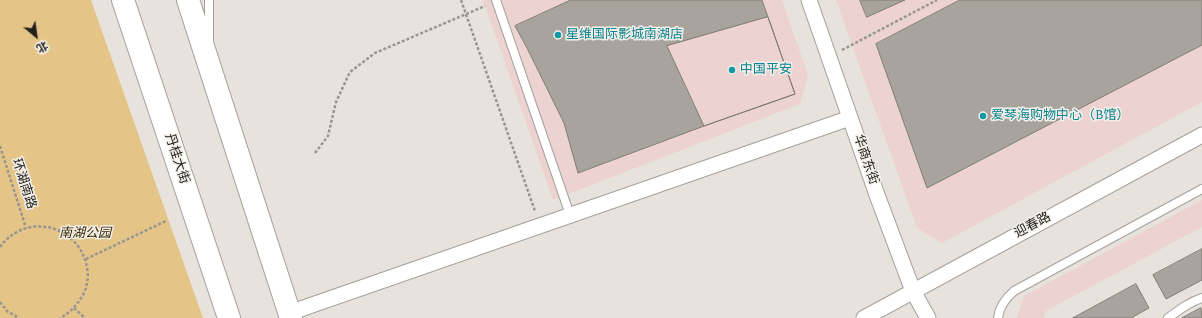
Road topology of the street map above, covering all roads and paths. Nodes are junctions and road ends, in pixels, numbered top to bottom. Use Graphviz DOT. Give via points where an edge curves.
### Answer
graph roads {
  1 [pos="122,0"];
  2 [pos="188,0"];
  3 [pos="210,0"];
  4 [pos="461,0"];
  5 [pos="496,0"];
  6 [pos="809,0"];
  7 [pos="937,0"];
  8 [pos="486,6"];
  9 [pos="466,14"];
  10 [pos="829,56"];
  11 [pos="209,63"];
  12 [pos="850,118"];
  13 [pos="1202,135"];
  14 [pos="0,146"];
  15 [pos="314,153"];
  16 [pos="1202,189"];
  17 [pos="570,215"];
  18 [pos="166,221"];
  19 [pos="540,225"];
  20 [pos="26,228"];
  21 [pos="0,247"];
  22 [pos="86,259"];
  23 [pos="914,291"];
  24 [pos="1202,298"];
  25 [pos="0,302"];
  26 [pos="74,308"];
  27 [pos="1178,311"];
  28 [pos="290,315"];
  29 [pos="19,318"];
  30 [pos="60,318"];
  31 [pos="85,318"];
  32 [pos="229,318"];
  33 [pos="864,318"];
  34 [pos="928,318"];
  35 [pos="998,318"];
  36 [pos="1168,318"];
  37 [pos="1172,318"];
  1 -- 32 [label="main road, 丹桂大街"];
  2 -- 11 [label="main road"];
  3 -- 11 [label="lane"];
  4 -- 9 [label="path"];
  5 -- 17 [label="lane"];
  6 -- 10 [label="street, 华商东街"];
  7 -- 10 [label="path"];
  8 -- 9 [label="path"];
  9 -- 15 [label="path" via="375,53 350,72 336,102 328,136"];
  9 -- 19 [label="path"];
  10 -- 12 [label="street, 华商东街"];
  11 -- 28 [label="main road"];
  12 -- 17 [label="street"];
  12 -- 23 [label="street, 华商东街"];
  13 -- 23 [label="street, 迎春路"];
  14 -- 20 [label="path, 环湖南路"];
  16 -- 35 [label="lane" via="1014,291 1006,297"];
  17 -- 19 [label="street"];
  18 -- 22 [label="path"];
  19 -- 28 [label="street"];
  20 -- 21 [label="path" via="6,240"];
  20 -- 22 [label="path" via="51,227 66,234 78,244"];
  22 -- 26 [label="path" via="86,290"];
  23 -- 33 [label="street, 迎春路"];
  23 -- 34 [label="street, 华商东街"];
  24 -- 27 [label="lane"];
  25 -- 29 [label="path" via="7,311"];
  26 -- 30 [label="path"];
  26 -- 31 [label="path"];
  27 -- 36 [label="lane"];
  27 -- 37 [label="lane"];
}
